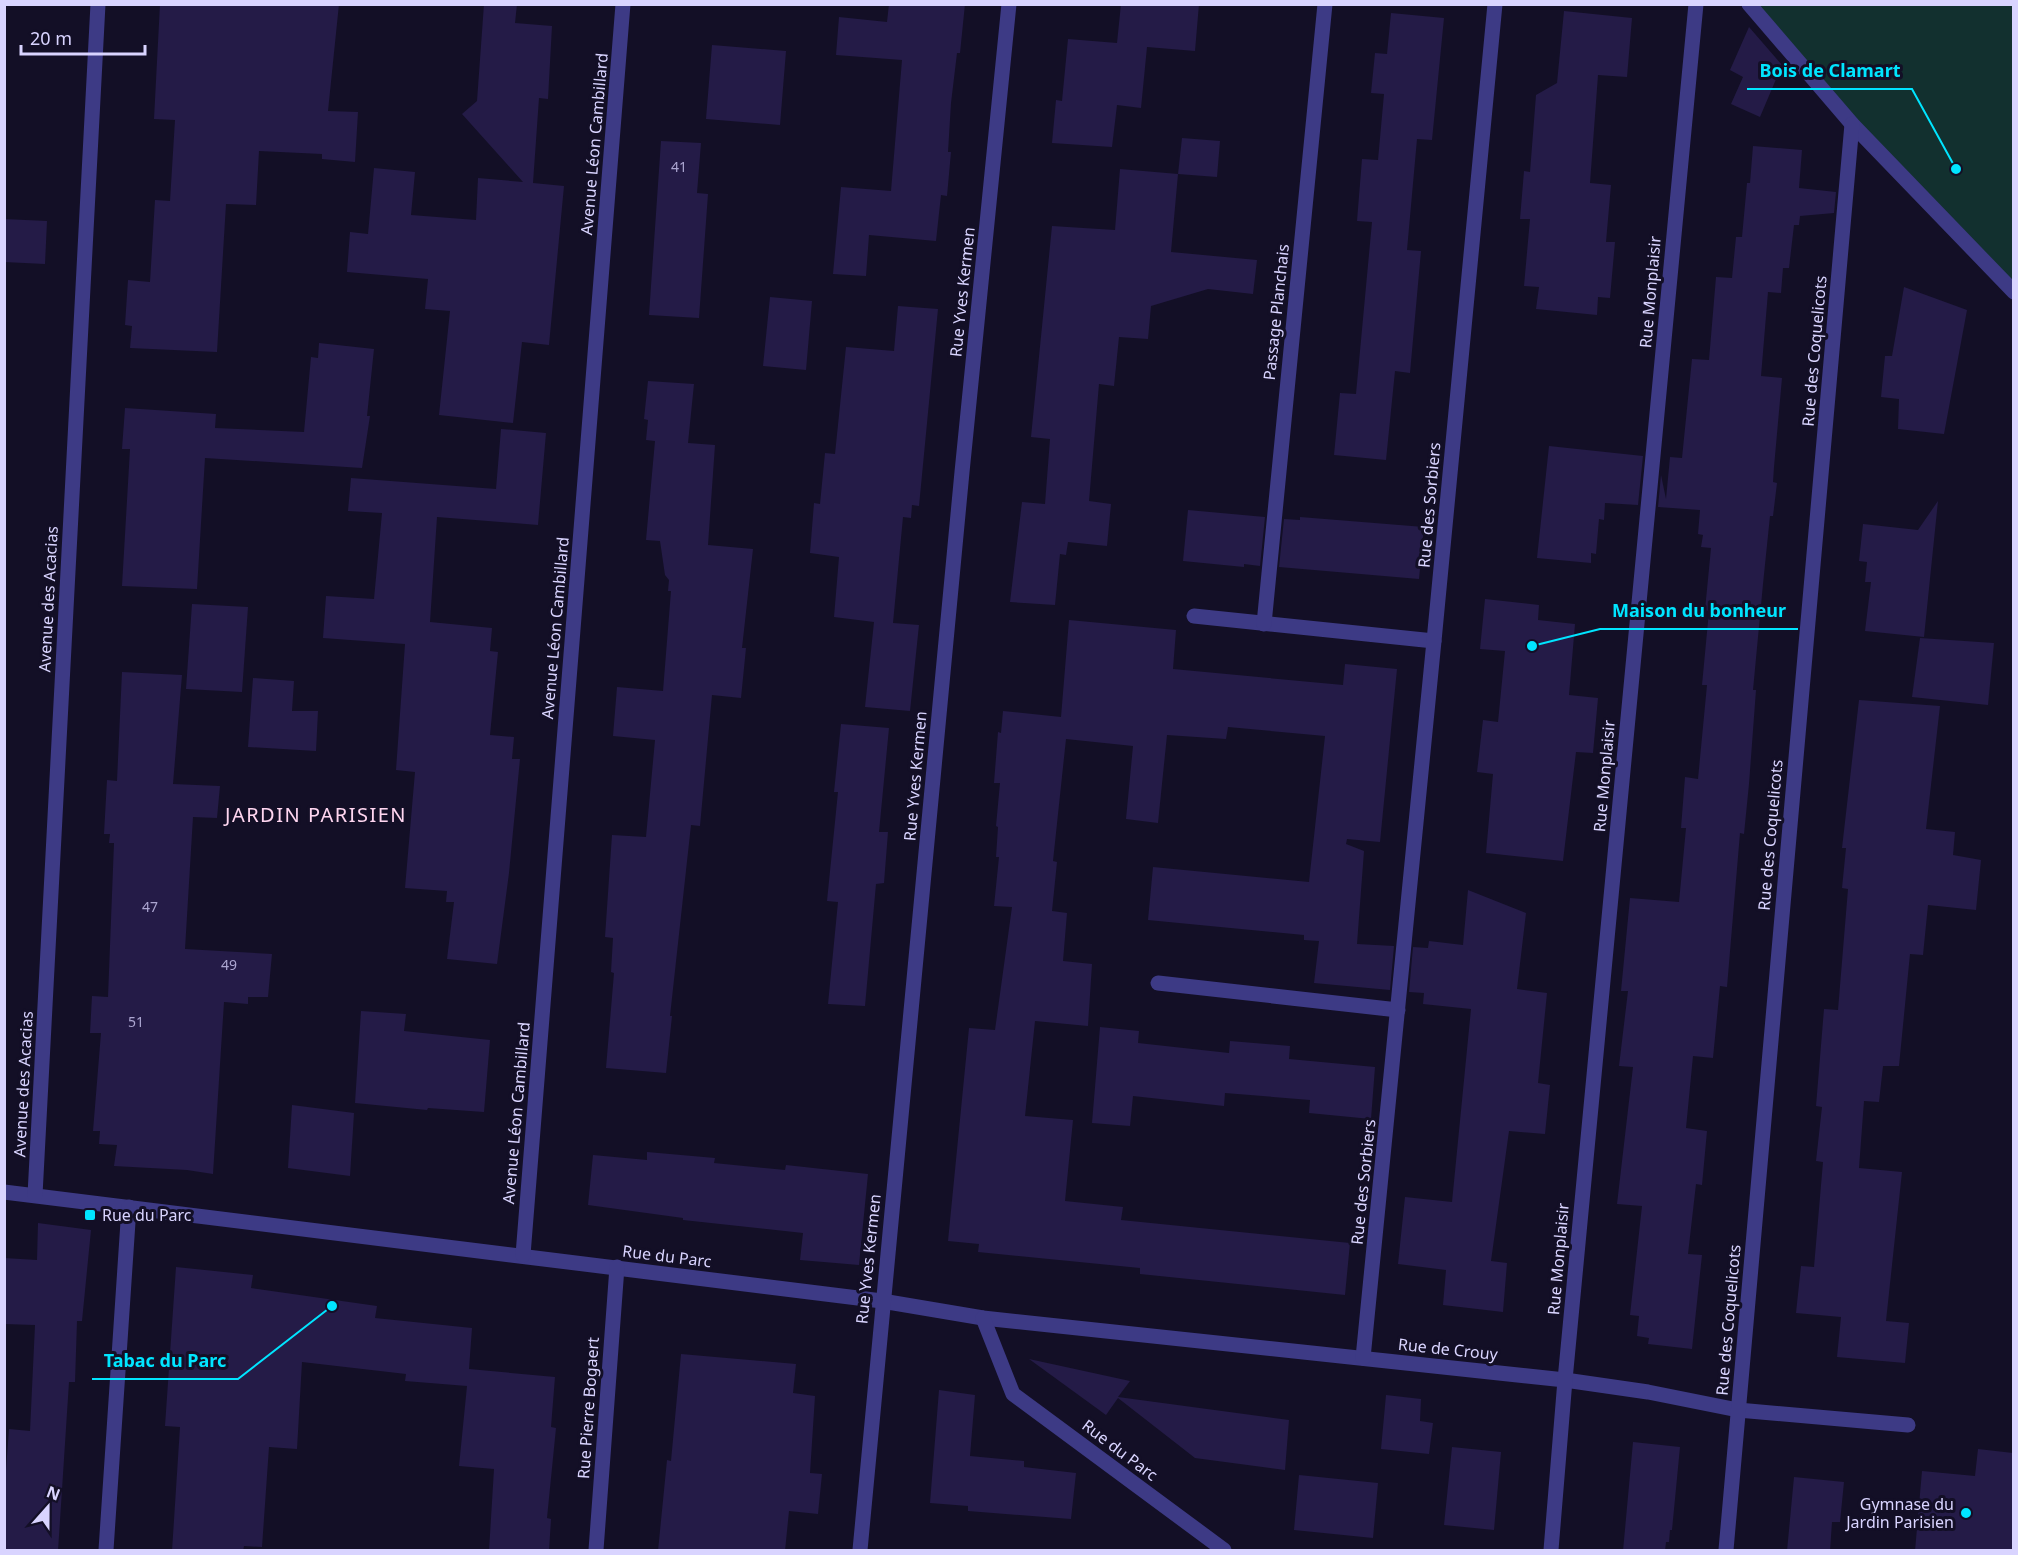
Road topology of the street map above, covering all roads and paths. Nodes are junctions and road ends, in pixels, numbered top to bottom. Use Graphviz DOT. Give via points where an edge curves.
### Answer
graph roads {
  1 [pos="98,4"];
  2 [pos="623,4"];
  3 [pos="1009,4"];
  4 [pos="1325,4"];
  5 [pos="1495,4"];
  6 [pos="1696,4"];
  7 [pos="1749,4"];
  8 [pos="1852,124"];
  9 [pos="2013,292"];
  10 [pos="1194,616"];
  11 [pos="1264,624"];
  12 [pos="1434,640"];
  13 [pos="1158,982"];
  14 [pos="1398,1010"];
  15 [pos="4,1192"];
  16 [pos="35,1196"];
  17 [pos="129,1207"];
  18 [pos="523,1255"];
  19 [pos="617,1268"];
  20 [pos="882,1301"];
  21 [pos="983,1318"];
  22 [pos="1363,1358"];
  23 [pos="1564,1380"];
  24 [pos="1738,1410"];
  25 [pos="1908,1425"];
  26 [pos="106,1551"];
  27 [pos="596,1551"];
  28 [pos="860,1551"];
  29 [pos="1224,1551"];
  30 [pos="1551,1551"];
  31 [pos="1726,1551"];
  1 -- 16 [label="street, Avenue des Acacias"];
  2 -- 18 [label="street, Avenue Léon Cambillard"];
  3 -- 20 [label="street, Rue Yves Kermen"];
  4 -- 11 [label="street, Passage Planchais"];
  5 -- 12 [label="street, Rue des Sorbiers"];
  6 -- 23 [label="street, Rue Monplaisir"];
  7 -- 8 [label="street"];
  8 -- 9 [label="street"];
  8 -- 24 [label="street, Rue des Coquelicots"];
  10 -- 11 [label="street"];
  11 -- 12 [label="street"];
  12 -- 14 [label="street, Rue des Sorbiers"];
  13 -- 14 [label="street"];
  14 -- 22 [label="street, Rue des Sorbiers"];
  15 -- 16 [label="street, Rue du Parc"];
  16 -- 17 [label="street, Rue du Parc"];
  17 -- 18 [label="street, Rue du Parc"];
  17 -- 26 [label="street"];
  18 -- 19 [label="street, Rue du Parc"];
  19 -- 20 [label="street, Rue du Parc"];
  19 -- 27 [label="street, Rue Pierre Bogaert"];
  20 -- 21 [label="street, Rue du Parc"];
  20 -- 28 [label="street, Rue Yves Kermen"];
  21 -- 22 [label="street, Rue de Crouy"];
  21 -- 29 [label="street, Rue du Parc" via="1013,1394"];
  22 -- 23 [label="street, Rue de Crouy"];
  23 -- 24 [label="street, Rue de Crouy"];
  23 -- 30 [label="street, Rue Monplaisir"];
  24 -- 25 [label="street, Rue de Crouy"];
  24 -- 31 [label="street, Rue des Coquelicots"];
}
